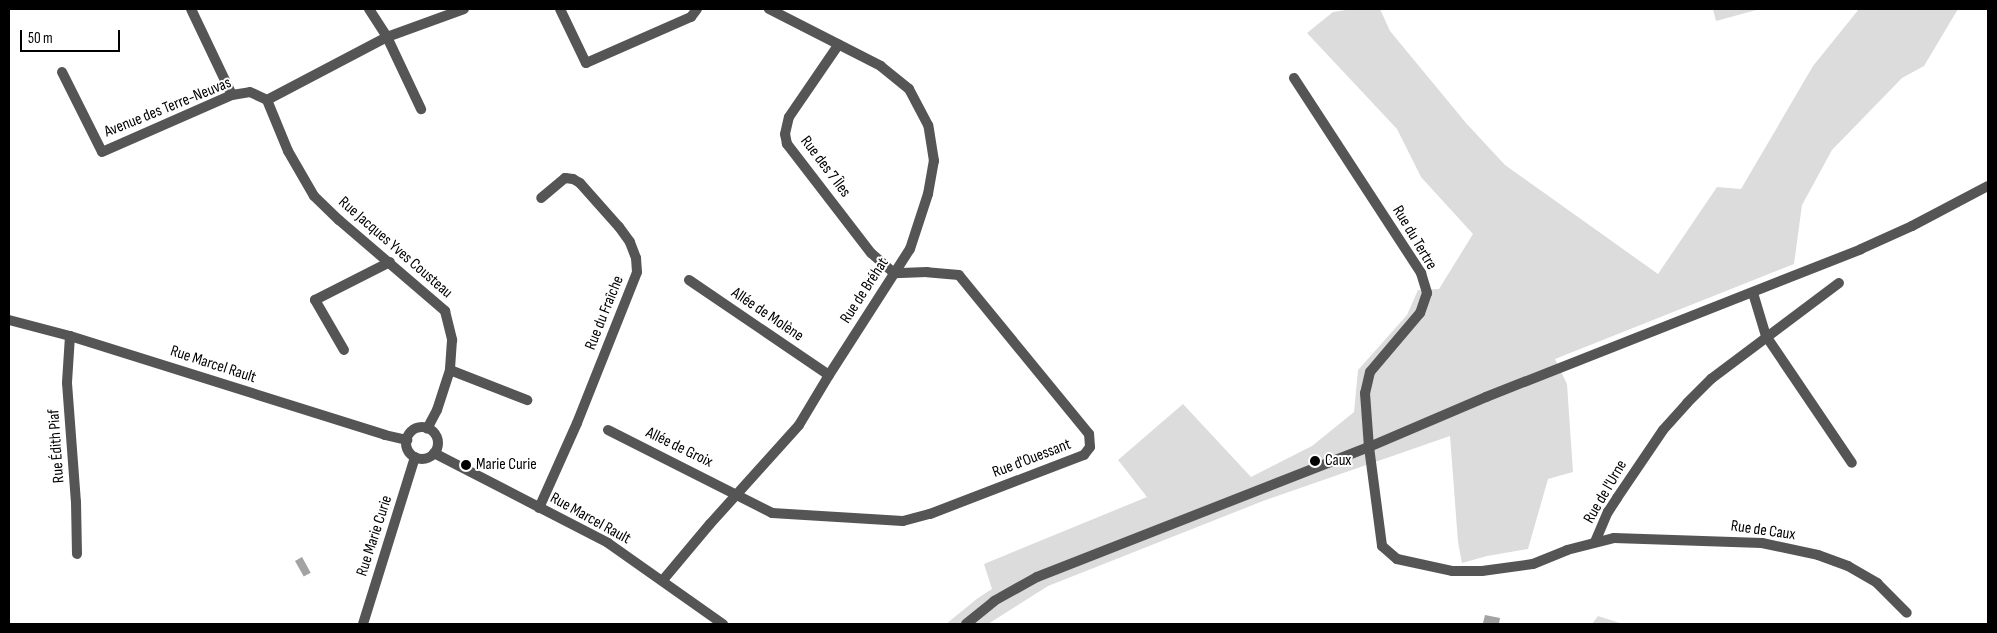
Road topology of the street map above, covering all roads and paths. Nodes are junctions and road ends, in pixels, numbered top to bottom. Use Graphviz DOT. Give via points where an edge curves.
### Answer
graph roads {
  1 [pos="191,9"];
  2 [pos="369,9"];
  3 [pos="464,9"];
  4 [pos="560,9"];
  5 [pos="697,9"];
  6 [pos="769,9"];
  7 [pos="387,37"];
  8 [pos="839,44"];
  9 [pos="62,72"];
  10 [pos="1294,78"];
  11 [pos="232,95"];
  12 [pos="267,100"];
  13 [pos="420,109"];
  14 [pos="1988,186"];
  15 [pos="541,198"];
  16 [pos="390,262"];
  17 [pos="894,273"];
  18 [pos="689,280"];
  19 [pos="1839,283"];
  20 [pos="1753,293"];
  21 [pos="9,320"];
  22 [pos="70,336"];
  23 [pos="1766,336"];
  24 [pos="344,350"];
  25 [pos="450,370"];
  26 [pos="829,375"];
  27 [pos="527,400"];
  28 [pos="427,429"];
  29 [pos="608,430"];
  30 [pos="407,440"];
  31 [pos="1369,447"];
  32 [pos="434,454"];
  33 [pos="415,457"];
  34 [pos="1852,463"];
  35 [pos="736,494"];
  36 [pos="539,508"];
  37 [pos="1595,542"];
  38 [pos="77,554"];
  39 [pos="663,580"];
  40 [pos="1907,614"];
  41 [pos="363,624"];
  42 [pos="723,624"];
  43 [pos="966,624"];
  1 -- 11 [label="street"];
  2 -- 7 [label="street"];
  3 -- 7 [label="street"];
  4 -- 5 [label="street" via="586,63 690,17"];
  6 -- 8 [label="street, Rue de Bréhat"];
  7 -- 12 [label="street"];
  7 -- 13 [label="street"];
  8 -- 17 [label="street, Rue de Bréhat" via="880,66 909,89 928,124 934,161 928,194 910,249"];
  8 -- 17 [label="street, Rue des 7 Îles" via="789,117 785,134 787,144 871,253"];
  9 -- 11 [label="street, Avenue des Terre-Neuvas" via="102,152"];
  10 -- 31 [label="street, Rue du Tertre" via="1421,273 1427,293 1420,313 1370,372 1365,393"];
  11 -- 12 [label="street, Avenue des Terre-Neuvas" via="250,92"];
  12 -- 16 [label="street, Rue Jacques Yves Cousteau" via="288,151 314,196"];
  14 -- 20 [label="street" via="1912,226"];
  15 -- 36 [label="street, Rue du Fraîche" via="565,178 580,183 630,242 637,272"];
  16 -- 24 [label="street" via="315,300"];
  16 -- 25 [label="street, Rue Jacques Yves Cousteau" via="445,311 452,340"];
  17 -- 26 [label="street, Rue de Bréhat"];
  17 -- 35 [label="street, Rue d'Ouessant" via="959,275 1089,434 1090,446 1084,455 930,514 902,521 772,513"];
  18 -- 26 [label="street, Allée de Molène"];
  19 -- 23 [label="street, Rue de l'Urne"];
  20 -- 23 [label="street"];
  20 -- 31 [label="street" via="1486,397"];
  21 -- 22 [label="street, Rue Marcel Rault"];
  22 -- 30 [label="street, Rue Marcel Rault"];
  22 -- 38 [label="street, Rue Édith Piaf" via="67,383"];
  23 -- 34 [label="street"];
  23 -- 37 [label="street, Rue de l'Urne" via="1711,379 1663,430 1608,512"];
  25 -- 27 [label="street"];
  25 -- 28 [label="street, Rue Jacques Yves Cousteau"];
  26 -- 35 [label="street, Rue de Bréhat" via="799,424"];
  28 -- 30 [label="street" via="416,429"];
  28 -- 32 [label="street" via="437,438"];
  29 -- 35 [label="street, Allée de Groix"];
  30 -- 33 [label="street" via="408,450"];
  31 -- 37 [label="street, Rue de l'Urne" via="1382,546 1397,558 1452,571 1482,571 1533,564"];
  31 -- 43 [label="street" via="1037,577 994,601"];
  32 -- 33 [label="street" via="425,459"];
  32 -- 36 [label="street, Rue Marcel Rault"];
  33 -- 41 [label="street, Rue Marie Curie"];
  35 -- 39 [label="street, Rue de Bréhat"];
  36 -- 39 [label="street, Rue Marcel Rault" via="608,543"];
  37 -- 40 [label="street, Rue de Caux" via="1614,538 1762,542 1818,555 1848,566 1877,584"];
  39 -- 42 [label="street, Rue Marcel Rault"];
}
